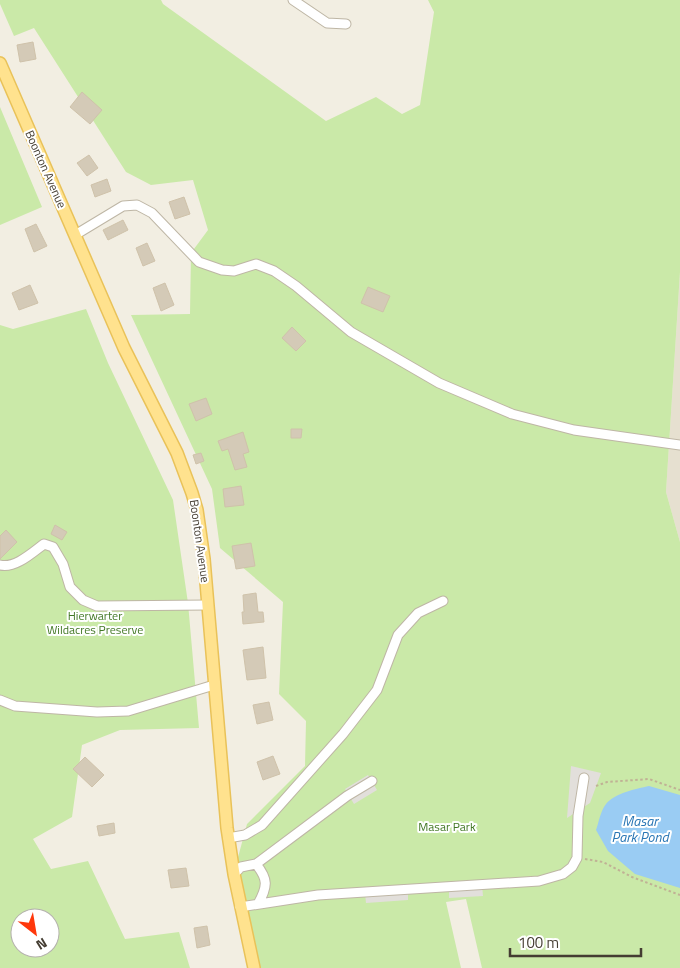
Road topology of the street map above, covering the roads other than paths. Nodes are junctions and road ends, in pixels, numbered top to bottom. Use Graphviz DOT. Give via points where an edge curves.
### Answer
graph roads {
  1 [pos="293,0"];
  2 [pos="346,24"];
  3 [pos="0,63"];
  4 [pos="75,235"];
  5 [pos="680,446"];
  6 [pos="0,565"];
  7 [pos="443,601"];
  8 [pos="208,605"];
  9 [pos="214,686"];
  10 [pos="0,700"];
  11 [pos="584,778"];
  12 [pos="372,781"];
  13 [pos="228,838"];
  14 [pos="256,864"];
  15 [pos="236,868"];
  16 [pos="258,904"];
  17 [pos="240,907"];
  18 [pos="254,968"];
  1 -- 2 [label="street" via="327,23"];
  3 -- 4 [label="main road, Boonton Avenue"];
  4 -- 5 [label="street" via="123,206 137,205 152,214 199,262 222,270 256,264 274,271 350,332 439,383 512,414 574,430"];
  4 -- 8 [label="main road, Boonton Avenue" via="124,348 186,476 197,510"];
  6 -- 8 [label="street" via="20,561 44,544 54,547 70,587 83,600 97,606"];
  7 -- 13 [label="street" via="418,613 398,636 377,690 343,734 262,825 245,835"];
  8 -- 9 [label="main road, Boonton Avenue"];
  9 -- 10 [label="street" via="128,711 15,706"];
  9 -- 13 [label="main road, Boonton Avenue"];
  11 -- 16 [label="street" via="578,816 578,858 564,874 539,882 318,895"];
  12 -- 14 [label="street"];
  13 -- 15 [label="main road, Boonton Avenue"];
  14 -- 15 [label="street"];
  14 -- 16 [label="street" via="264,874 265,892"];
  15 -- 17 [label="main road, Boonton Avenue"];
  16 -- 17 [label="street"];
  17 -- 18 [label="main road, Boonton Avenue"];
}
